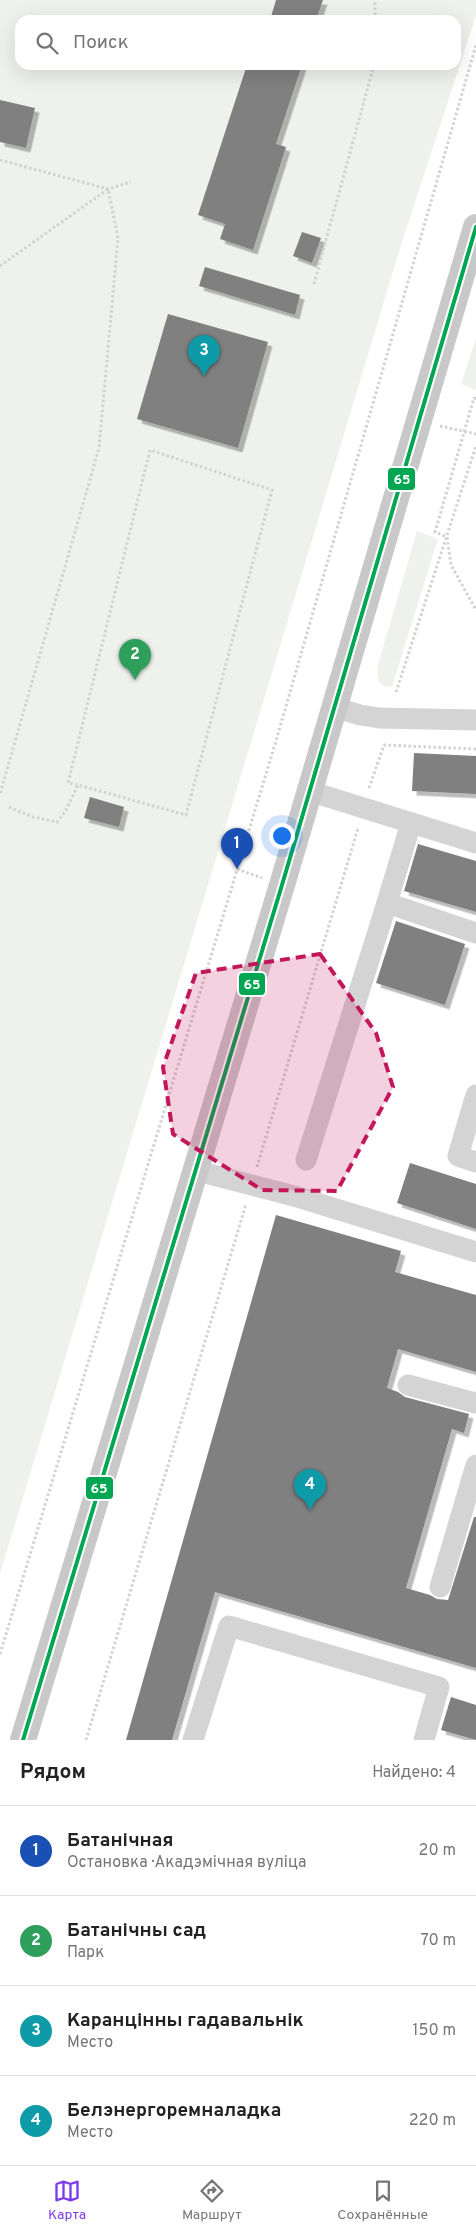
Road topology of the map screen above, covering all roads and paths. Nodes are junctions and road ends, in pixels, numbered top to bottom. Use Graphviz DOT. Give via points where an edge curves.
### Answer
graph roads {
  1 [pos="375,0"];
  2 [pos="375,15"];
  3 [pos="476,46"];
  4 [pos="373,70"];
  5 [pos="0,160"];
  6 [pos="131,182"];
  7 [pos="108,189"];
  8 [pos="476,227"];
  9 [pos="0,266"];
  10 [pos="314,284"];
  11 [pos="476,399"];
  12 [pos="417,421"];
  13 [pos="464,432"];
  14 [pos="476,434"];
  15 [pos="476,446"];
  16 [pos="447,537"];
  17 [pos="476,610"];
  18 [pos="396,692"];
  19 [pos="334,707"];
  20 [pos="476,720"];
  21 [pos="476,749"];
  22 [pos="78,785"];
  23 [pos="309,791"];
  24 [pos="0,794"];
  25 [pos="9,807"];
  26 [pos="364,808"];
  27 [pos="411,823"];
  28 [pos="476,843"];
  29 [pos="387,903"];
  30 [pos="476,933"];
  31 [pos="476,1095"];
  32 [pos="306,1160"];
  33 [pos="476,1162"];
  34 [pos="194,1170"];
  35 [pos="252,1185"];
  36 [pos="476,1252"];
  37 [pos="408,1385"];
  38 [pos="476,1403"];
  39 [pos="476,1468"];
  40 [pos="440,1587"];
  41 [pos="0,1654"];
  42 [pos="23,1740"];
  43 [pos="86,1740"];
  44 [pos="192,1740"];
  45 [pos="424,1740"];
  1 -- 2 [label="path"];
  3 -- 41 [label="path" via="276,740"];
  4 -- 10 [label="path"];
  5 -- 7 [label="path"];
  6 -- 7 [label="path"];
  7 -- 9 [label="path"];
  7 -- 24 [label="path" via="118,238 99,448"];
  8 -- 12 [label="main road"];
  11 -- 13 [label="path"];
  12 -- 13 [label="path"];
  12 -- 19 [label="main road"];
  13 -- 14 [label="path"];
  13 -- 16 [label="path" via="435,532"];
  15 -- 16 [label="path"];
  16 -- 17 [label="path" via="452,565"];
  16 -- 18 [label="path"];
  19 -- 20 [label="street" via="379,718"];
  19 -- 23 [label="main road"];
  21 -- 26 [label="path" via="384,745"];
  22 -- 22 [label="path" via="186,815 272,490 150,450 68,783"];
  22 -- 25 [label="path" via="65,812 56,822"];
  23 -- 26 [label="street"];
  23 -- 34 [label="main road"];
  26 -- 27 [label="street"];
  26 -- 35 [label="path"];
  27 -- 28 [label="street"];
  27 -- 29 [label="street"];
  29 -- 30 [label="street"];
  29 -- 32 [label="street"];
  31 -- 33 [label="street" via="458,1156"];
  34 -- 35 [label="street"];
  34 -- 42 [label="main road"];
  35 -- 36 [label="street"];
  35 -- 43 [label="path"];
  37 -- 38 [label="street"];
  39 -- 40 [label="street"];
  44 -- 45 [label="street" via="229,1626 439,1687"];
}
